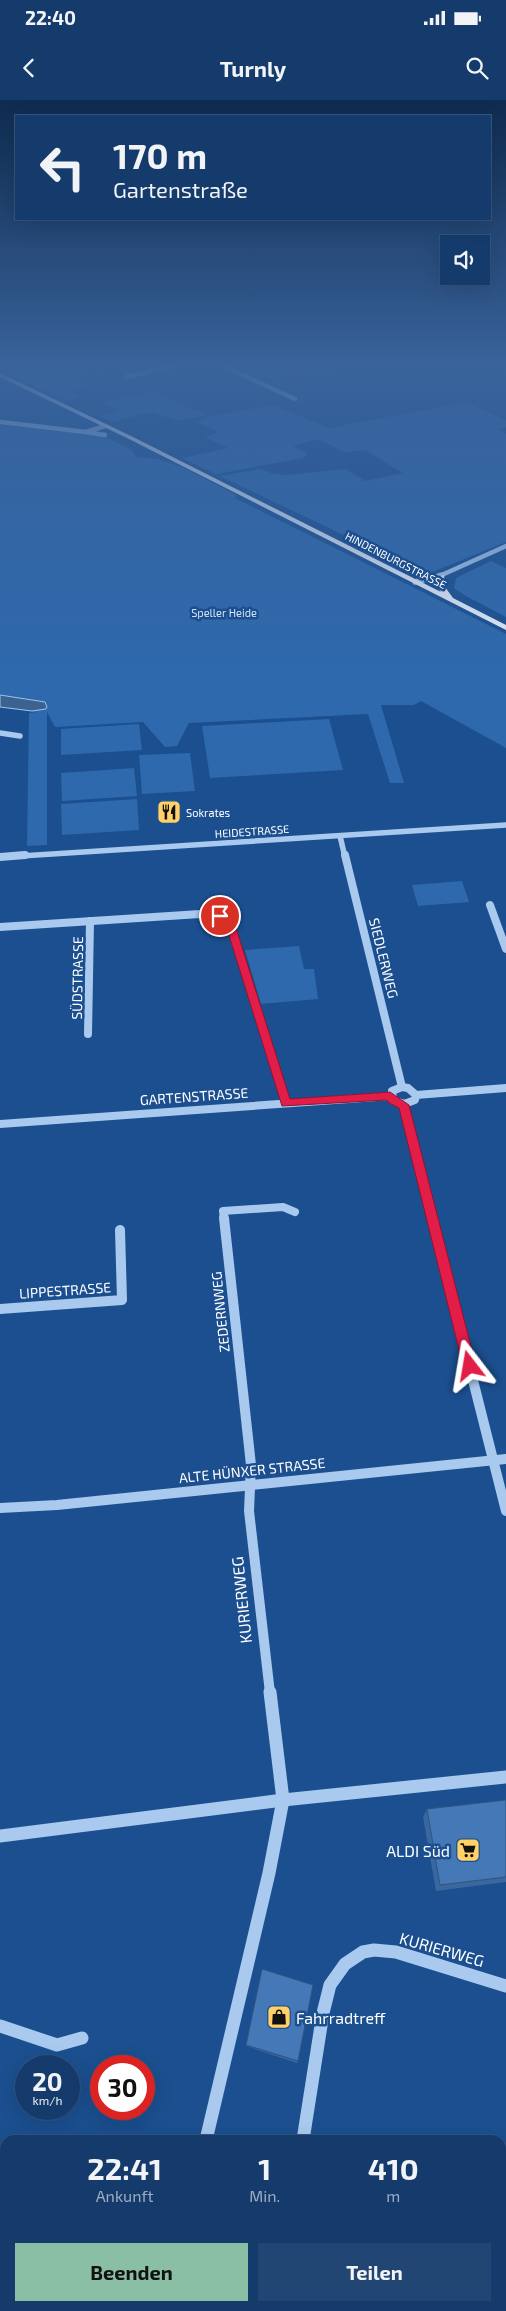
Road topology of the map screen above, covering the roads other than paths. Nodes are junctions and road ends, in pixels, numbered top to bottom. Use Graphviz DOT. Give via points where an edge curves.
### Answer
graph roads {
  1 [pos="189,468"];
  2 [pos="506,546"];
  3 [pos="443,575"];
  4 [pos="419,584"];
  5 [pos="451,600"];
  6 [pos="506,628"];
  7 [pos="0,733"];
  8 [pos="20,736"];
  9 [pos="506,825"];
  10 [pos="340,836"];
  11 [pos="0,857"];
  12 [pos="490,905"];
  13 [pos="90,921"];
  14 [pos="0,927"];
  15 [pos="506,949"];
  16 [pos="88,1034"];
  17 [pos="402,1087"];
  18 [pos="506,1088"];
  19 [pos="416,1095"];
  20 [pos="390,1096"];
  21 [pos="286,1103"];
  22 [pos="404,1105"];
  23 [pos="0,1124"];
  24 [pos="295,1212"];
  25 [pos="120,1230"];
  26 [pos="0,1308"];
  27 [pos="506,1459"];
  28 [pos="493,1460"];
  29 [pos="251,1484"];
  30 [pos="0,1508"];
  31 [pos="506,1511"];
  32 [pos="506,1777"];
  33 [pos="283,1800"];
  34 [pos="0,1836"];
  35 [pos="506,1986"];
  36 [pos="0,2026"];
  37 [pos="82,2038"];
  38 [pos="207,2135"];
  39 [pos="304,2135"];
  1 -- 4 [label="main road, HINDENBURGSTRASSE"];
  2 -- 3 [label="street"];
  3 -- 4 [label="street"];
  3 -- 5 [label="main road" via="441,587"];
  4 -- 5 [label="main road, HINDENBURGSTRASSE"];
  5 -- 6 [label="main road, HINDENBURGSTRASSE"];
  7 -- 8 [label="street"];
  9 -- 10 [label="street, HEIDESTRASSE"];
  10 -- 11 [label="street, HEIDESTRASSE"];
  10 -- 17 [label="street, SIEDLERWEG"];
  12 -- 15 [label="street"];
  13 -- 14 [label="street, SÜDSTRASSE"];
  13 -- 16 [label="street, SÜDSTRASSE"];
  13 -- 21 [label="street, SÜDSTRASSE" via="200,914 220,916 231,928"];
  17 -- 19 [label="street"];
  17 -- 20 [label="street"];
  18 -- 19 [label="street"];
  19 -- 22 [label="street" via="415,1100"];
  20 -- 21 [label="street, GARTENSTRASSE"];
  20 -- 22 [label="street"];
  21 -- 23 [label="street, GARTENSTRASSE"];
  22 -- 28 [label="street"];
  24 -- 29 [label="street, ZEDERNWEG" via="283,1207 222,1211"];
  25 -- 26 [label="street, LIPPESTRASSE" via="122,1300"];
  27 -- 28 [label="street, ALTE HÜNXER STRASSE"];
  28 -- 29 [label="street, ALTE HÜNXER STRASSE"];
  28 -- 31 [label="street"];
  29 -- 30 [label="street, ALTE HÜNXER STRASSE"];
  29 -- 33 [label="street, KURIERWEG" via="250,1520"];
  32 -- 33 [label="street"];
  33 -- 34 [label="street"];
  33 -- 38 [label="street, KURIERWEG"];
  35 -- 39 [label="street, KURIERWEG" via="396,1952 363,1952 345,1964 330,1985 323,2013"];
  36 -- 37 [label="street" via="57,2044"];
}
